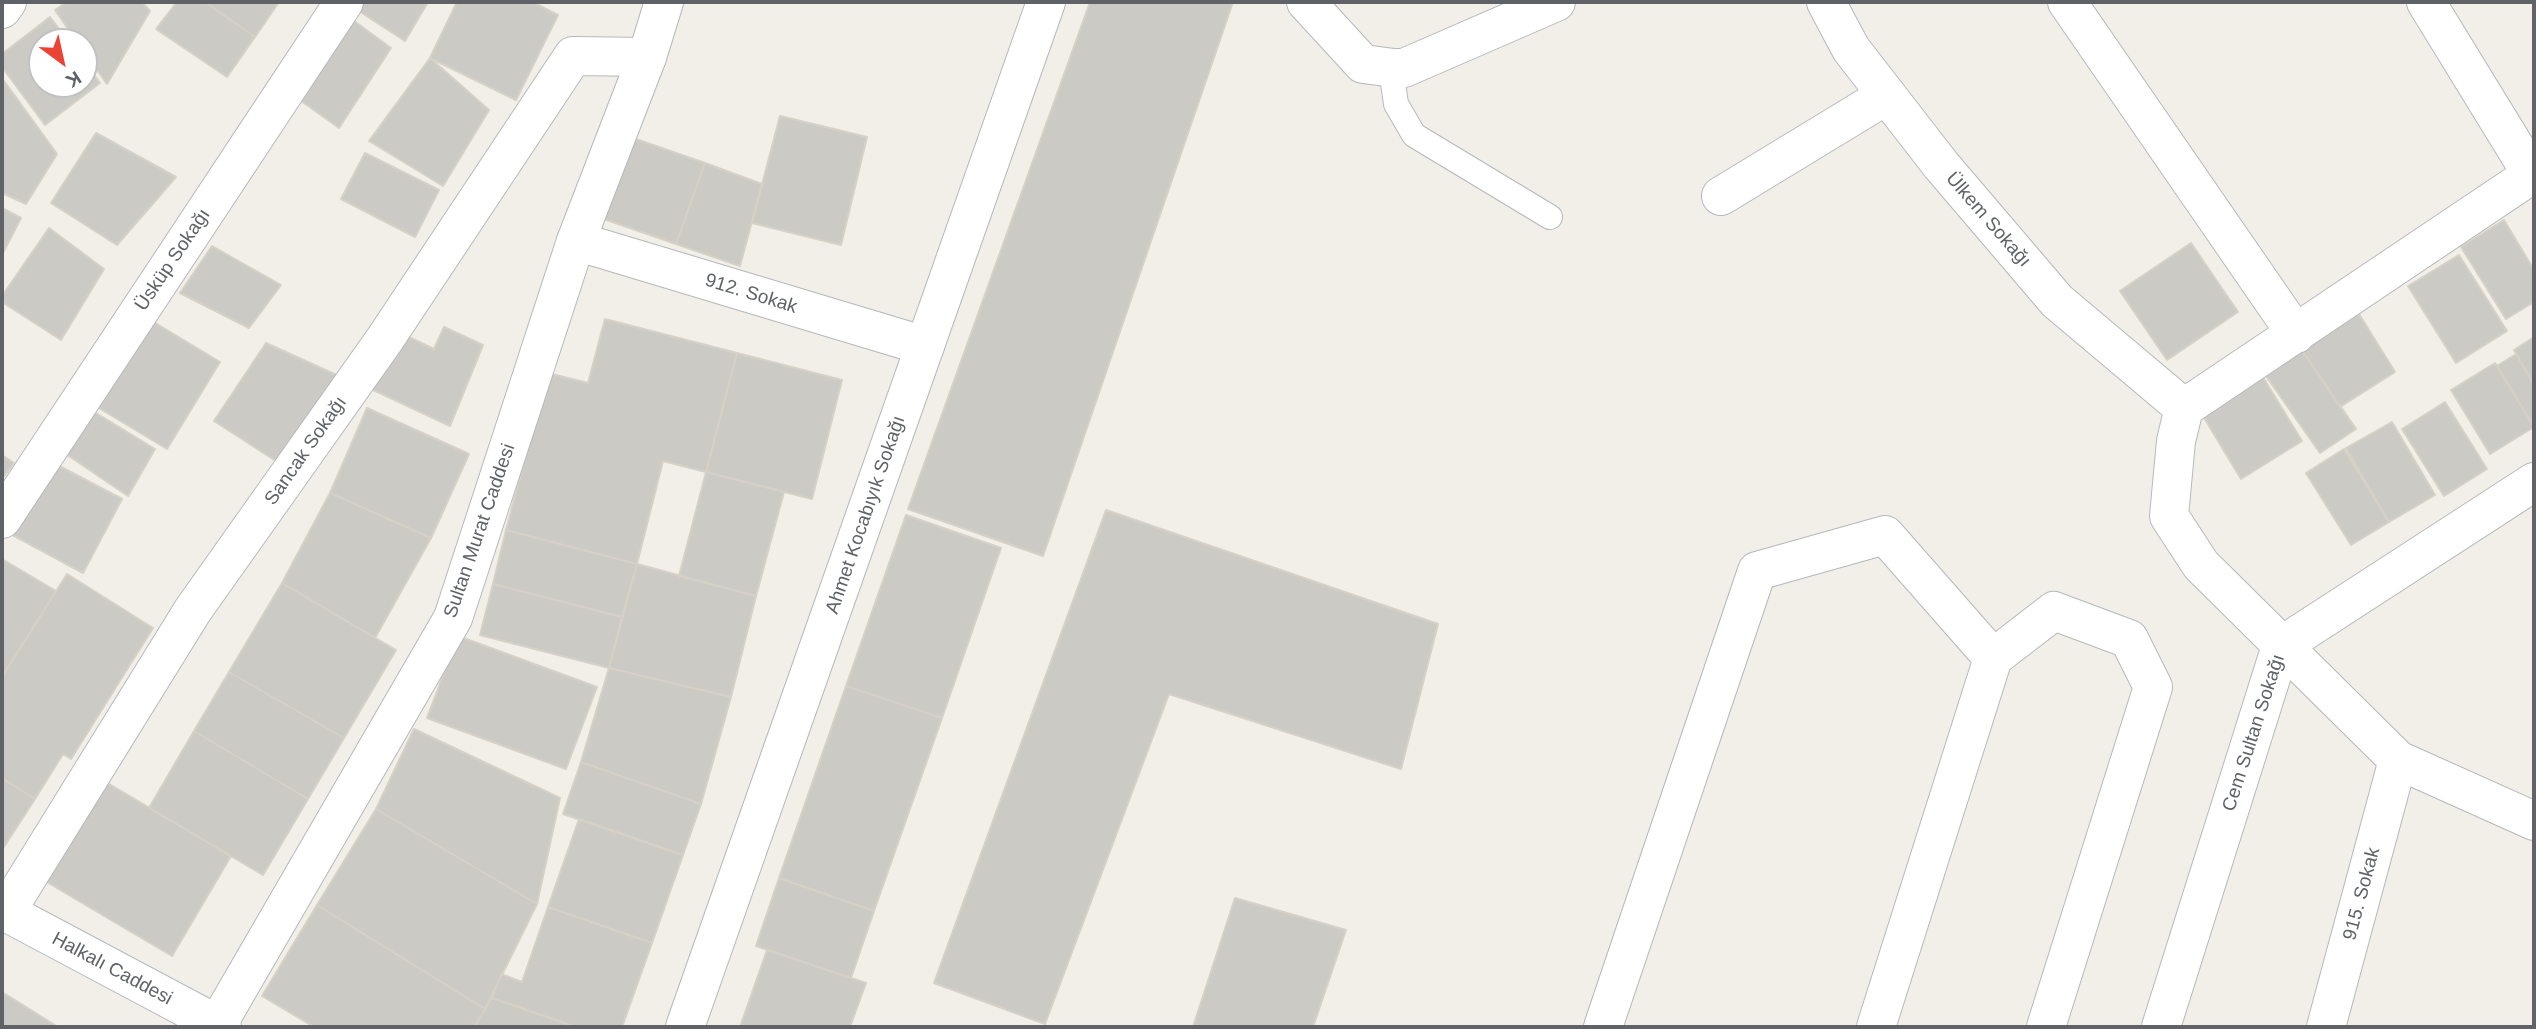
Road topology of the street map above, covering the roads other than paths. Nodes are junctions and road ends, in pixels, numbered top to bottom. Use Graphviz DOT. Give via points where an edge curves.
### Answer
graph roads {
  1 [pos="7,2"];
  2 [pos="344,2"];
  3 [pos="664,2"];
  4 [pos="1046,2"];
  5 [pos="1306,2"];
  6 [pos="1556,2"];
  7 [pos="1826,2"];
  8 [pos="2067,2"];
  9 [pos="2426,2"];
  10 [pos="2,9"];
  11 [pos="647,57"];
  12 [pos="1394,68"];
  13 [pos="1887,95"];
  14 [pos="2533,175"];
  15 [pos="1721,196"];
  16 [pos="1550,217"];
  17 [pos="576,241"];
  18 [pos="2296,334"];
  19 [pos="925,346"];
  20 [pos="2184,408"];
  21 [pos="2534,482"];
  22 [pos="2,519"];
  23 [pos="2281,646"];
  24 [pos="1993,658"];
  25 [pos="2398,760"];
  26 [pos="2534,786"];
  27 [pos="2519,814"];
  28 [pos="4,911"];
  29 [pos="219,1026"];
  30 [pos="684,1027"];
  31 [pos="1603,1027"];
  32 [pos="1876,1027"];
  33 [pos="2046,1027"];
  34 [pos="2161,1027"];
  35 [pos="2326,1027"];
  1 -- 10 [label="street"];
  2 -- 22 [label="street, Üsküp Sokağı"];
  3 -- 11 [label="street, Sultan Murat Caddesi"];
  4 -- 19 [label="street, Ahmet Kocabıyık Sokağı"];
  5 -- 12 [label="street" via="1363,64"];
  6 -- 12 [label="street" via="1404,68"];
  7 -- 13 [label="street, Ülkem Sokağı" via="1851,49"];
  8 -- 18 [label="street"];
  9 -- 14 [label="street"];
  11 -- 17 [label="street, Sultan Murat Caddesi"];
  11 -- 28 [label="street, Sancak Sokağı" via="572,56 385,339 193,610"];
  12 -- 16 [label="lane" via="1396,104 1414,135"];
  13 -- 15 [label="street"];
  13 -- 20 [label="street, Ülkem Sokağı" via="1941,166 2057,301"];
  14 -- 18 [label="street"];
  17 -- 19 [label="street, 912. Sokak"];
  17 -- 29 [label="street, Sultan Murat Caddesi" via="453,618"];
  18 -- 20 [label="street"];
  19 -- 30 [label="street, Ahmet Kocabıyık Sokağı"];
  20 -- 23 [label="street" via="2168,516 2201,565"];
  21 -- 23 [label="street, Cem Sultan Sokağı"];
  23 -- 25 [label="street"];
  23 -- 34 [label="street, Cem Sultan Sokağı"];
  24 -- 31 [label="street" via="1885,535 1757,571"];
  24 -- 32 [label="street"];
  24 -- 33 [label="street" via="2054,611 2129,639 2153,687"];
  25 -- 27 [label="street"];
  25 -- 35 [label="street, 915. Sokak"];
  26 -- 27 [label="street"];
  28 -- 29 [label="street, Halkalı Caddesi"];
}
